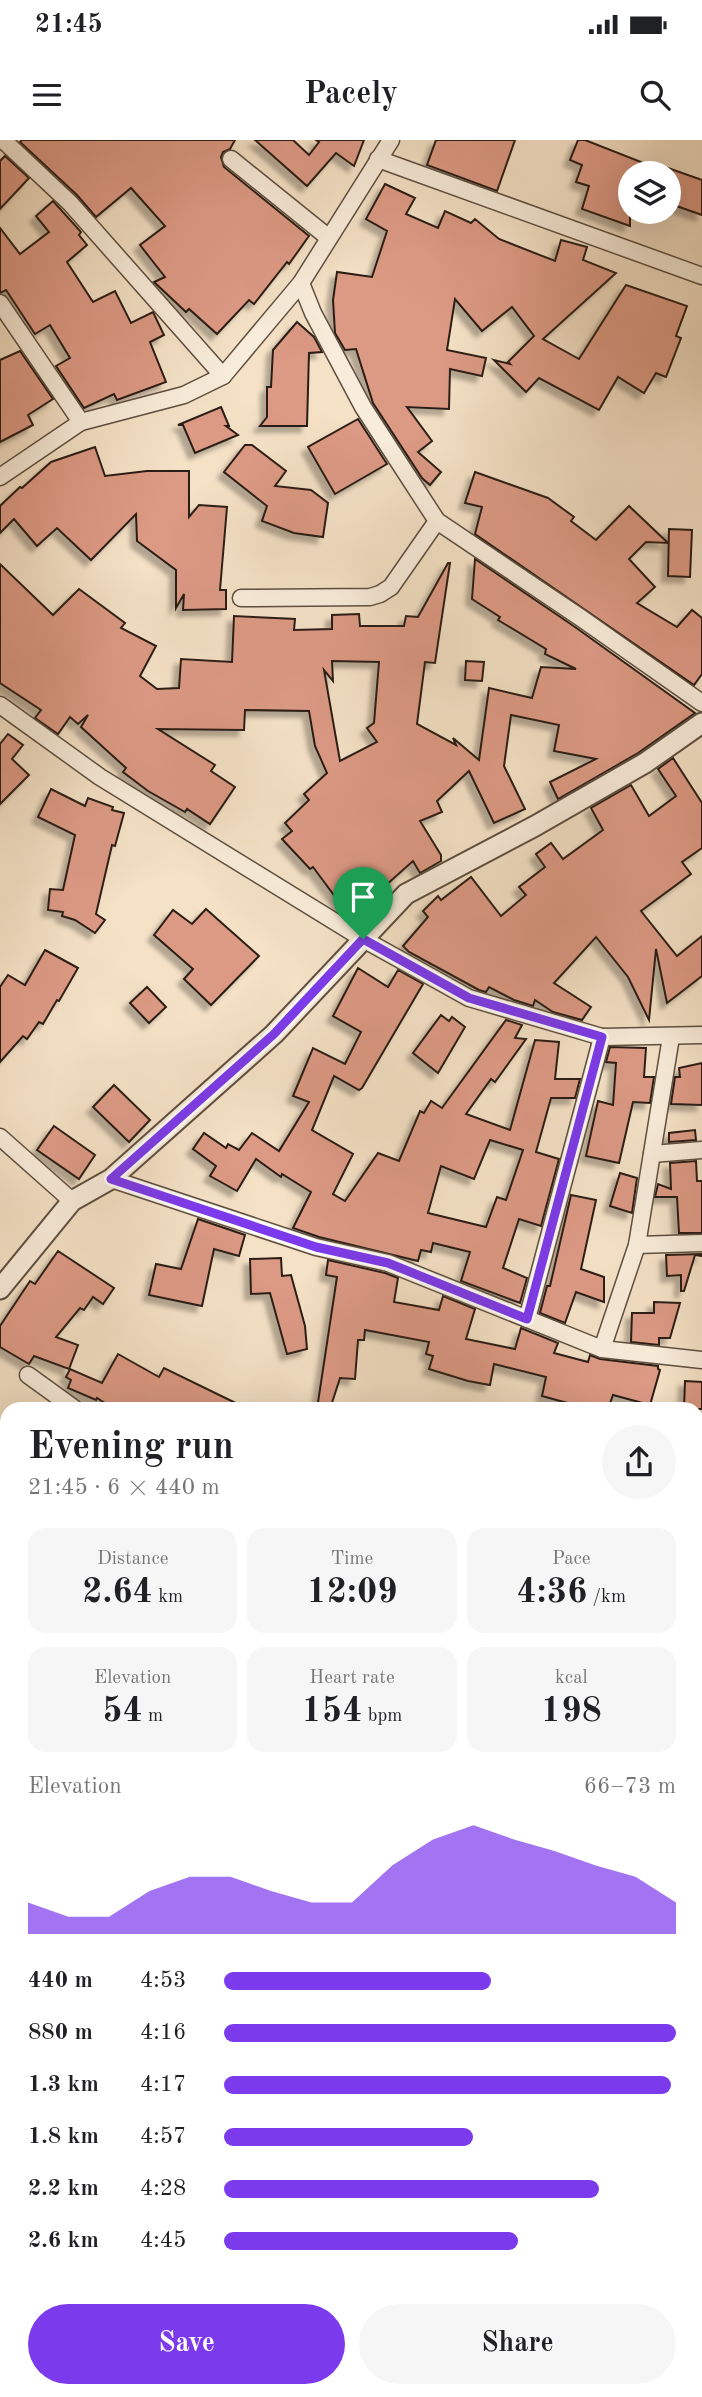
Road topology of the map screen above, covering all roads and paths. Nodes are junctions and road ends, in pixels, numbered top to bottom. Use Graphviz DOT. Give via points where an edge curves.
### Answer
graph roads {
  1 [pos="3,140"];
  2 [pos="391,140"];
  3 [pos="231,159"];
  4 [pos="378,159"];
  5 [pos="329,238"];
  6 [pos="702,276"];
  7 [pos="301,283"];
  8 [pos="0,303"];
  9 [pos="223,376"];
  10 [pos="82,422"];
  11 [pos="0,477"];
  12 [pos="437,522"];
  13 [pos="241,598"];
  14 [pos="702,703"];
  15 [pos="0,705"];
  16 [pos="702,723"];
  17 [pos="363,939"];
  18 [pos="702,1035"];
  19 [pos="602,1037"];
  20 [pos="671,1037"];
  21 [pos="0,1137"];
  22 [pos="702,1150"];
  23 [pos="652,1154"];
  24 [pos="111,1179"];
  25 [pos="72,1201"];
  26 [pos="702,1243"];
  27 [pos="637,1245"];
  28 [pos="0,1289"];
  29 [pos="527,1319"];
  30 [pos="603,1349"];
  31 [pos="702,1360"];
  32 [pos="28,1375"];
  33 [pos="65,1402"];
  1 -- 9 [label="street" via="69,203"];
  2 -- 4 [label="street"];
  3 -- 5 [label="street"];
  4 -- 5 [label="street"];
  4 -- 6 [label="street"];
  5 -- 7 [label="street"];
  7 -- 9 [label="street"];
  7 -- 12 [label="street" via="363,407"];
  8 -- 10 [label="street"];
  9 -- 10 [label="street" via="184,395"];
  10 -- 11 [label="street"];
  12 -- 13 [label="street" via="391,587 380,594"];
  12 -- 14 [label="street"];
  15 -- 17 [label="street" via="100,777"];
  16 -- 17 [label="street" via="623,775 407,894"];
  17 -- 19 [label="street" via="469,998"];
  17 -- 24 [label="street" via="274,1034"];
  18 -- 20 [label="street"];
  19 -- 20 [label="street"];
  19 -- 29 [label="street"];
  20 -- 23 [label="street"];
  21 -- 25 [label="street"];
  22 -- 23 [label="street"];
  23 -- 27 [label="street"];
  24 -- 25 [label="street"];
  24 -- 29 [label="street" via="316,1247 388,1263"];
  25 -- 28 [label="street"];
  26 -- 27 [label="street"];
  27 -- 30 [label="street"];
  29 -- 30 [label="street"];
  30 -- 31 [label="street"];
  32 -- 33 [label="street"];
}
